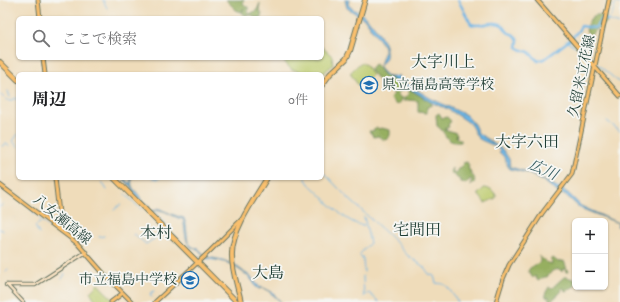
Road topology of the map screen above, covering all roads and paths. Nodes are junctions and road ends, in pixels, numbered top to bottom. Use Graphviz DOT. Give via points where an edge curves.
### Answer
graph roads {
  1 [pos="38,0"];
  2 [pos="365,0"];
  3 [pos="537,0"];
  4 [pos="609,0"];
  5 [pos="40,16"];
  6 [pos="43,60"];
  7 [pos="0,63"];
  8 [pos="595,67"];
  9 [pos="45,72"];
  10 [pos="16,79"];
  11 [pos="324,82"];
  12 [pos="620,96"];
  13 [pos="56,180"];
  14 [pos="115,180"];
  15 [pos="266,180"];
  16 [pos="0,185"];
  17 [pos="244,218"];
  18 [pos="61,231"];
  19 [pos="86,252"];
  20 [pos="198,262"];
  21 [pos="123,293"];
  22 [pos="239,301"];
  23 [pos="24,302"];
  24 [pos="111,302"];
  25 [pos="132,302"];
  26 [pos="155,302"];
  27 [pos="496,302"];
  1 -- 5 [label="main road"];
  2 -- 11 [label="highway" via="348,56"];
  3 -- 8 [label="main road"];
  4 -- 8 [label="main road, 久留米立花線"];
  6 -- 9 [label="main road"];
  7 -- 10 [label="highway"];
  8 -- 12 [label="main road"];
  8 -- 27 [label="main road, 久留米立花線" via="574,170 509,265"];
  13 -- 18 [label="main road"];
  14 -- 20 [label="highway"];
  15 -- 17 [label="highway"];
  16 -- 18 [label="main road, 八女瀬高線"];
  17 -- 20 [label="main road"];
  17 -- 22 [label="highway" via="232,243"];
  18 -- 19 [label="main road, 八女瀬高線"];
  19 -- 21 [label="main road, 八女瀬高線"];
  19 -- 23 [label="main road" via="35,285 6,284"];
  20 -- 22 [label="highway"];
  20 -- 26 [label="main road"];
  21 -- 24 [label="main road"];
  21 -- 25 [label="main road, 八女瀬高線"];
}
